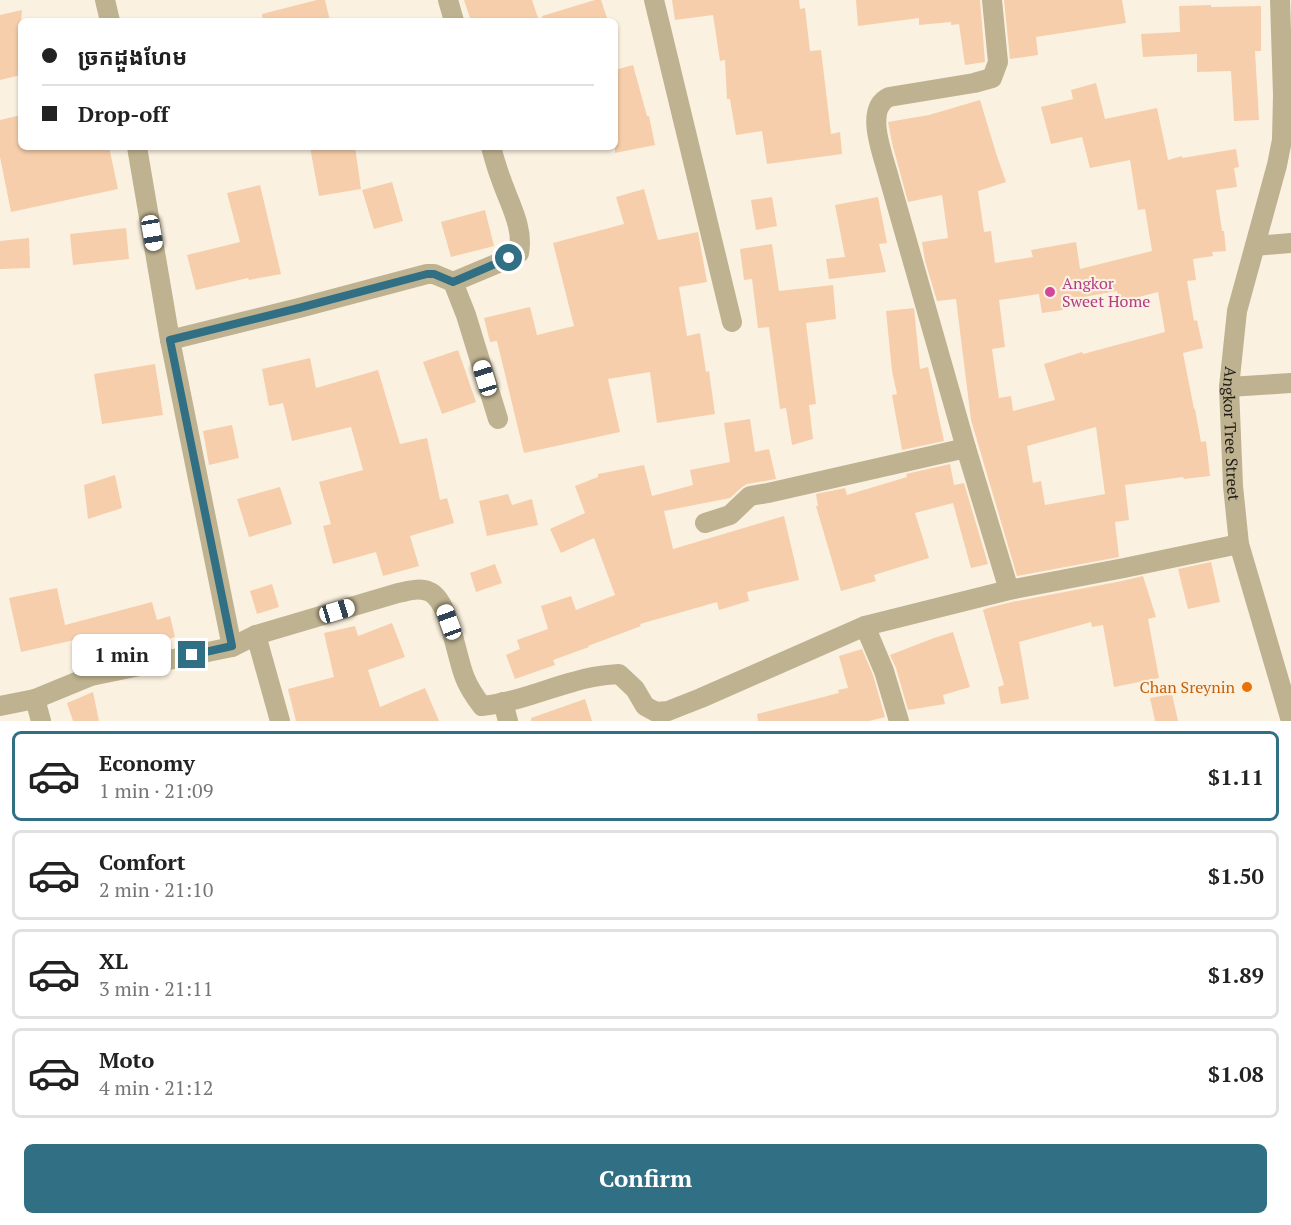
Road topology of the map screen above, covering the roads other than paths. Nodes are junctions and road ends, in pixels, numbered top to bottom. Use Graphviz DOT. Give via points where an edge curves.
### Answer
graph roads {
  1 [pos="105,0"];
  2 [pos="448,0"];
  3 [pos="654,0"];
  4 [pos="992,0"];
  5 [pos="1280,0"];
  6 [pos="109,18"];
  7 [pos="453,18"];
  8 [pos="138,150"];
  9 [pos="492,150"];
  10 [pos="1291,243"];
  11 [pos="1255,246"];
  12 [pos="453,282"];
  13 [pos="732,322"];
  14 [pos="170,340"];
  15 [pos="1291,383"];
  16 [pos="1229,387"];
  17 [pos="498,419"];
  18 [pos="966,448"];
  19 [pos="705,523"];
  20 [pos="1239,544"];
  21 [pos="1009,590"];
  22 [pos="865,626"];
  23 [pos="256,635"];
  24 [pos="232,646"];
  25 [pos="35,699"];
  26 [pos="0,706"];
  27 [pos="506,712"];
  28 [pos="41,721"];
  29 [pos="280,721"];
  30 [pos="899,721"];
  31 [pos="1291,721"];
  1 -- 6 [label="street"];
  2 -- 7 [label="street"];
  3 -- 13 [label="street"];
  4 -- 18 [label="street" via="998,62 992,78 883,100 875,118"];
  5 -- 11 [label="street, Angkor Tree Street" via="1282,140"];
  8 -- 14 [label="street"];
  9 -- 12 [label="street" via="519,228 519,253"];
  10 -- 11 [label="street"];
  11 -- 16 [label="street, Angkor Tree Street" via="1237,311"];
  12 -- 14 [label="street" via="427,274"];
  12 -- 17 [label="street"];
  14 -- 24 [label="street"];
  15 -- 16 [label="street"];
  16 -- 20 [label="street, Angkor Tree Street"];
  18 -- 19 [label="street" via="750,496 730,515"];
  18 -- 21 [label="street"];
  20 -- 21 [label="street"];
  20 -- 31 [label="street, Angkor Tree Street"];
  21 -- 22 [label="street"];
  22 -- 27 [label="street" via="668,711 656,712 645,706 619,674 574,681"];
  22 -- 30 [label="street"];
  23 -- 24 [label="street"];
  23 -- 27 [label="street" via="398,593 418,589 431,592 442,603 465,677 478,701 482,706"];
  23 -- 29 [label="street"];
  24 -- 25 [label="street" via="91,676"];
  25 -- 26 [label="street"];
  25 -- 28 [label="street"];
}
